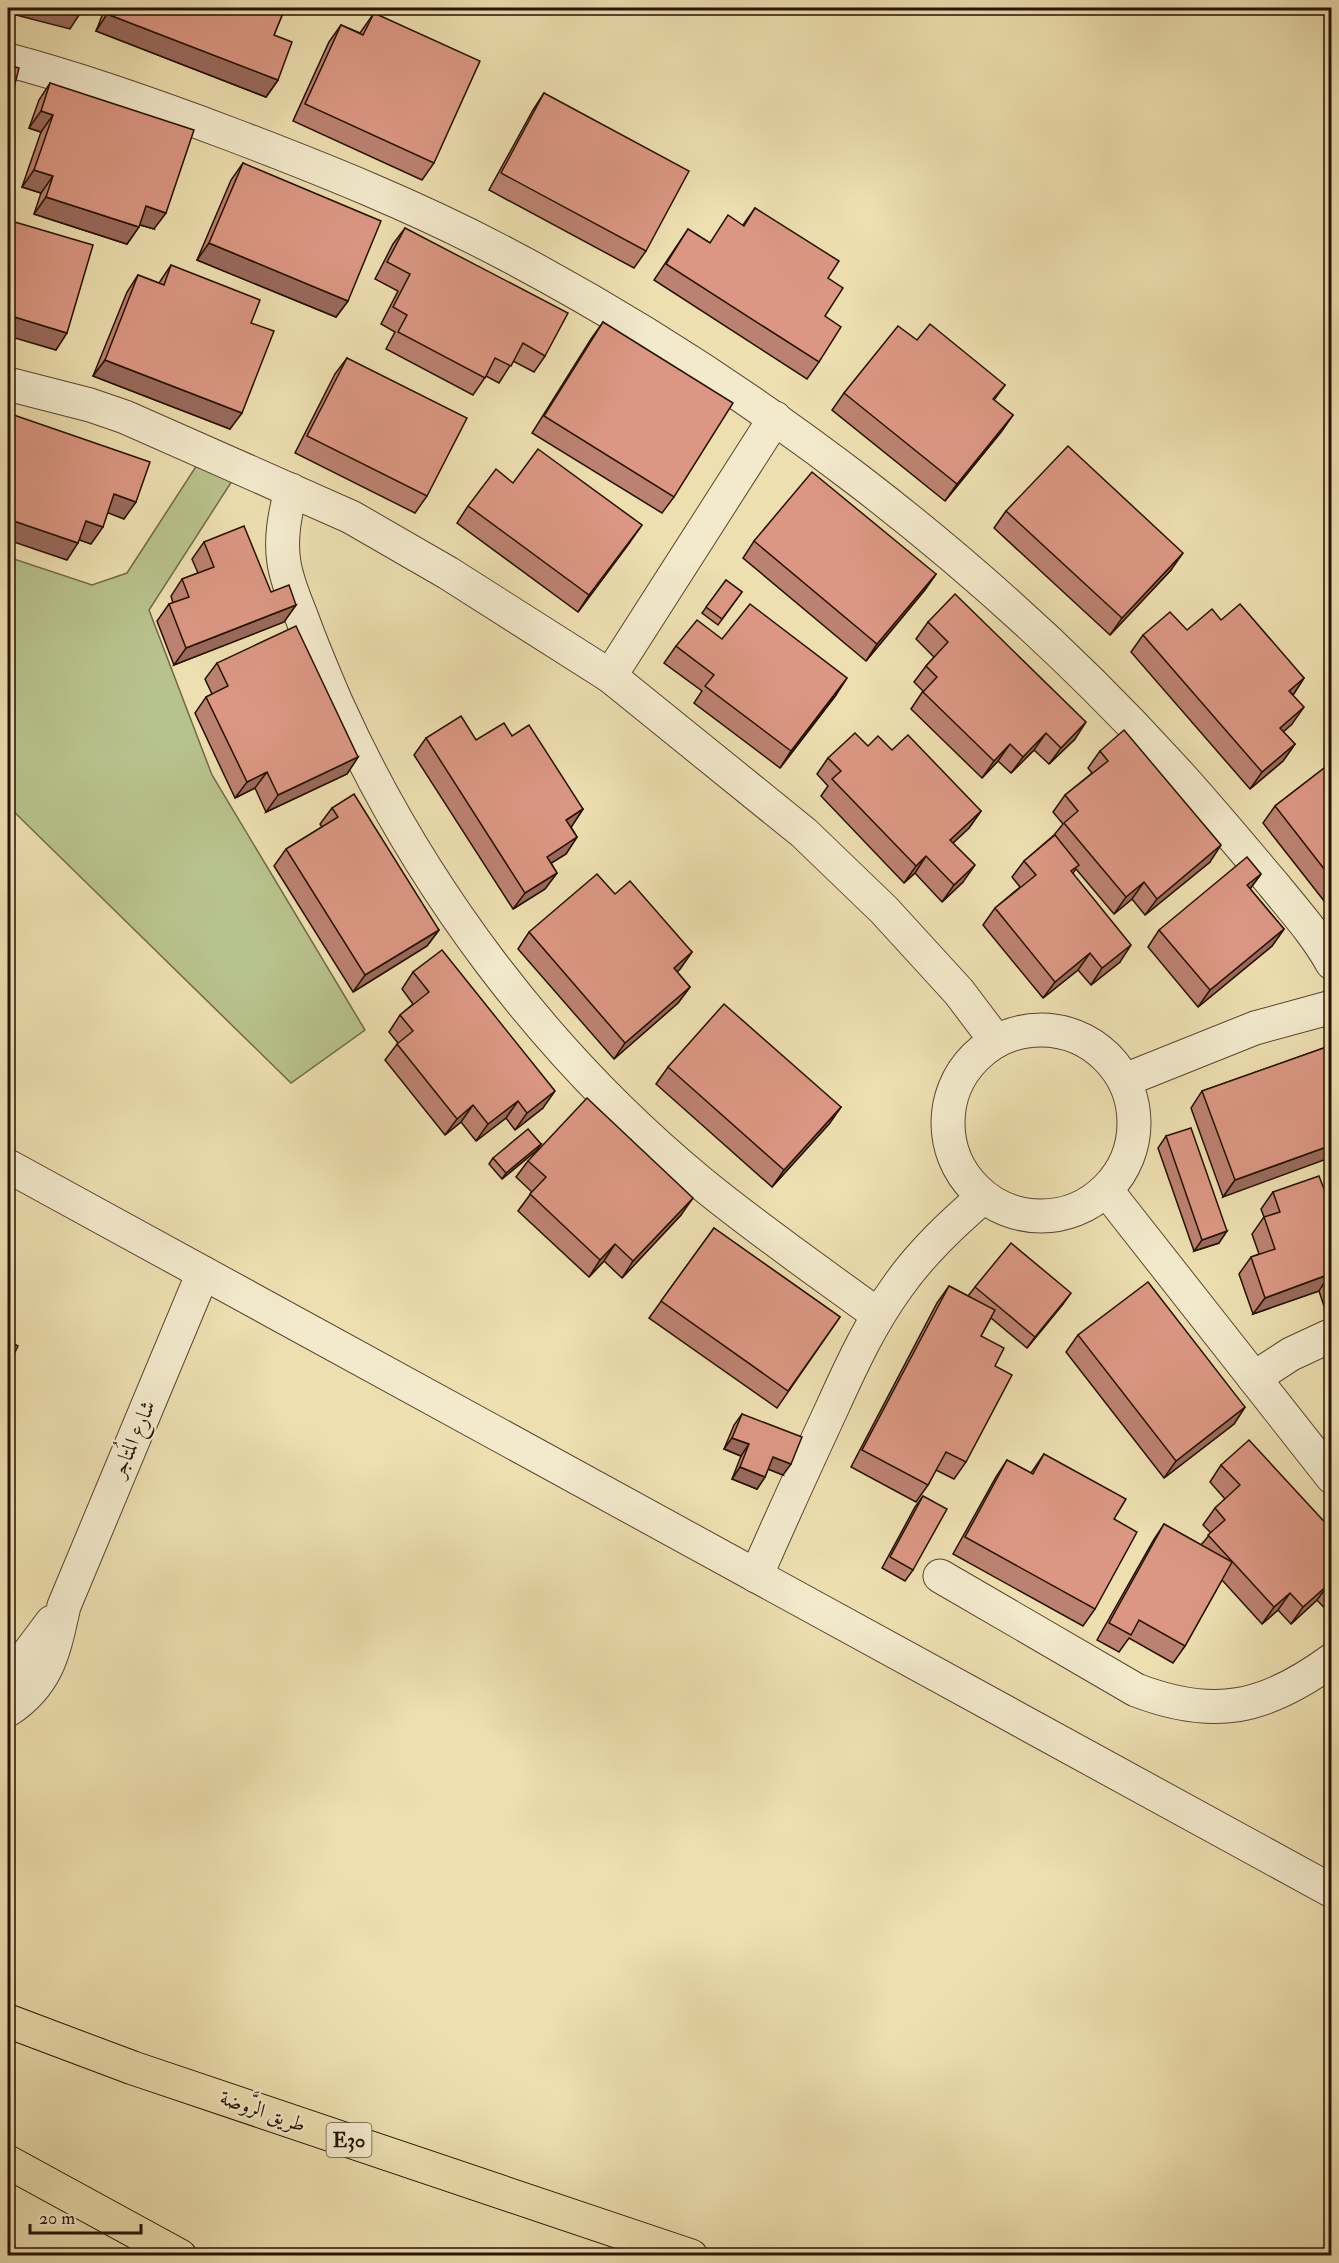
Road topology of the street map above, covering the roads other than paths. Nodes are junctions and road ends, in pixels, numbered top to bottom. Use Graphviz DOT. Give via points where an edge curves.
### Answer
graph roads {
  1 [pos="8,60"];
  2 [pos="8,384"];
  3 [pos="775,418"];
  4 [pos="291,490"];
  5 [pos="610,676"];
  6 [pos="1332,963"];
  7 [pos="1332,1007"];
  8 [pos="996,1041"];
  9 [pos="1125,1080"];
  10 [pos="8,1166"];
  11 [pos="1107,1191"];
  12 [pos="983,1197"];
  13 [pos="203,1273"];
  14 [pos="878,1315"];
  15 [pos="1332,1335"];
  16 [pos="1254,1378"];
  17 [pos="1332,1477"];
  18 [pos="756,1576"];
  19 [pos="940,1576"];
  20 [pos="64,1606"];
  21 [pos="1332,1660"];
  22 [pos="8,1677"];
  23 [pos="8,1710"];
  24 [pos="1332,1891"];
  25 [pos="8,2021"];
  26 [pos="8,2162"];
  27 [pos="180,2256"];
  28 [pos="691,2256"];
  1 -- 3 [label="street" via="151,104 420,211 585,298"];
  2 -- 4 [label="street" via="125,417"];
  3 -- 5 [label="street"];
  3 -- 6 [label="street" via="926,535 1067,659 1207,805 1316,937"];
  4 -- 5 [label="street" via="351,518 448,573"];
  4 -- 14 [label="street" via="284,516 284,562 324,675 395,818 482,951 532,1014 640,1129 762,1231"];
  5 -- 8 [label="street" via="804,833 884,910 951,983"];
  7 -- 9 [label="street" via="1256,1028"];
  8 -- 9 [label="street" via="1019,1032 1069,1034 1098,1049"];
  8 -- 12 [label="street" via="975,1057 959,1078 950,1102 947,1129 952,1155 965,1178"];
  9 -- 11 [label="street" via="1136,1126 1132,1150"];
  10 -- 13 [label="street"];
  11 -- 12 [label="street" via="1085,1207 1033,1217 1006,1210"];
  11 -- 16 [label="street"];
  12 -- 14 [label="street" via="924,1253"];
  13 -- 18 [label="street"];
  13 -- 20 [label="street, شارع المُتاجر"];
  14 -- 18 [label="street"];
  15 -- 16 [label="street" via="1291,1354"];
  16 -- 17 [label="street"];
  18 -- 24 [label="street"];
  19 -- 21 [label="street" via="1136,1690 1186,1705 1212,1707 1262,1700 1299,1683"];
  20 -- 22 [label="street, شارع المُتاجر"];
  20 -- 23 [label="street, شارع المُتاجر" via="44,1674"];
  25 -- 28 [label="highway, طريق الرَّوضة / E30" via="133,2068"];
  26 -- 27 [label="highway"];
}
